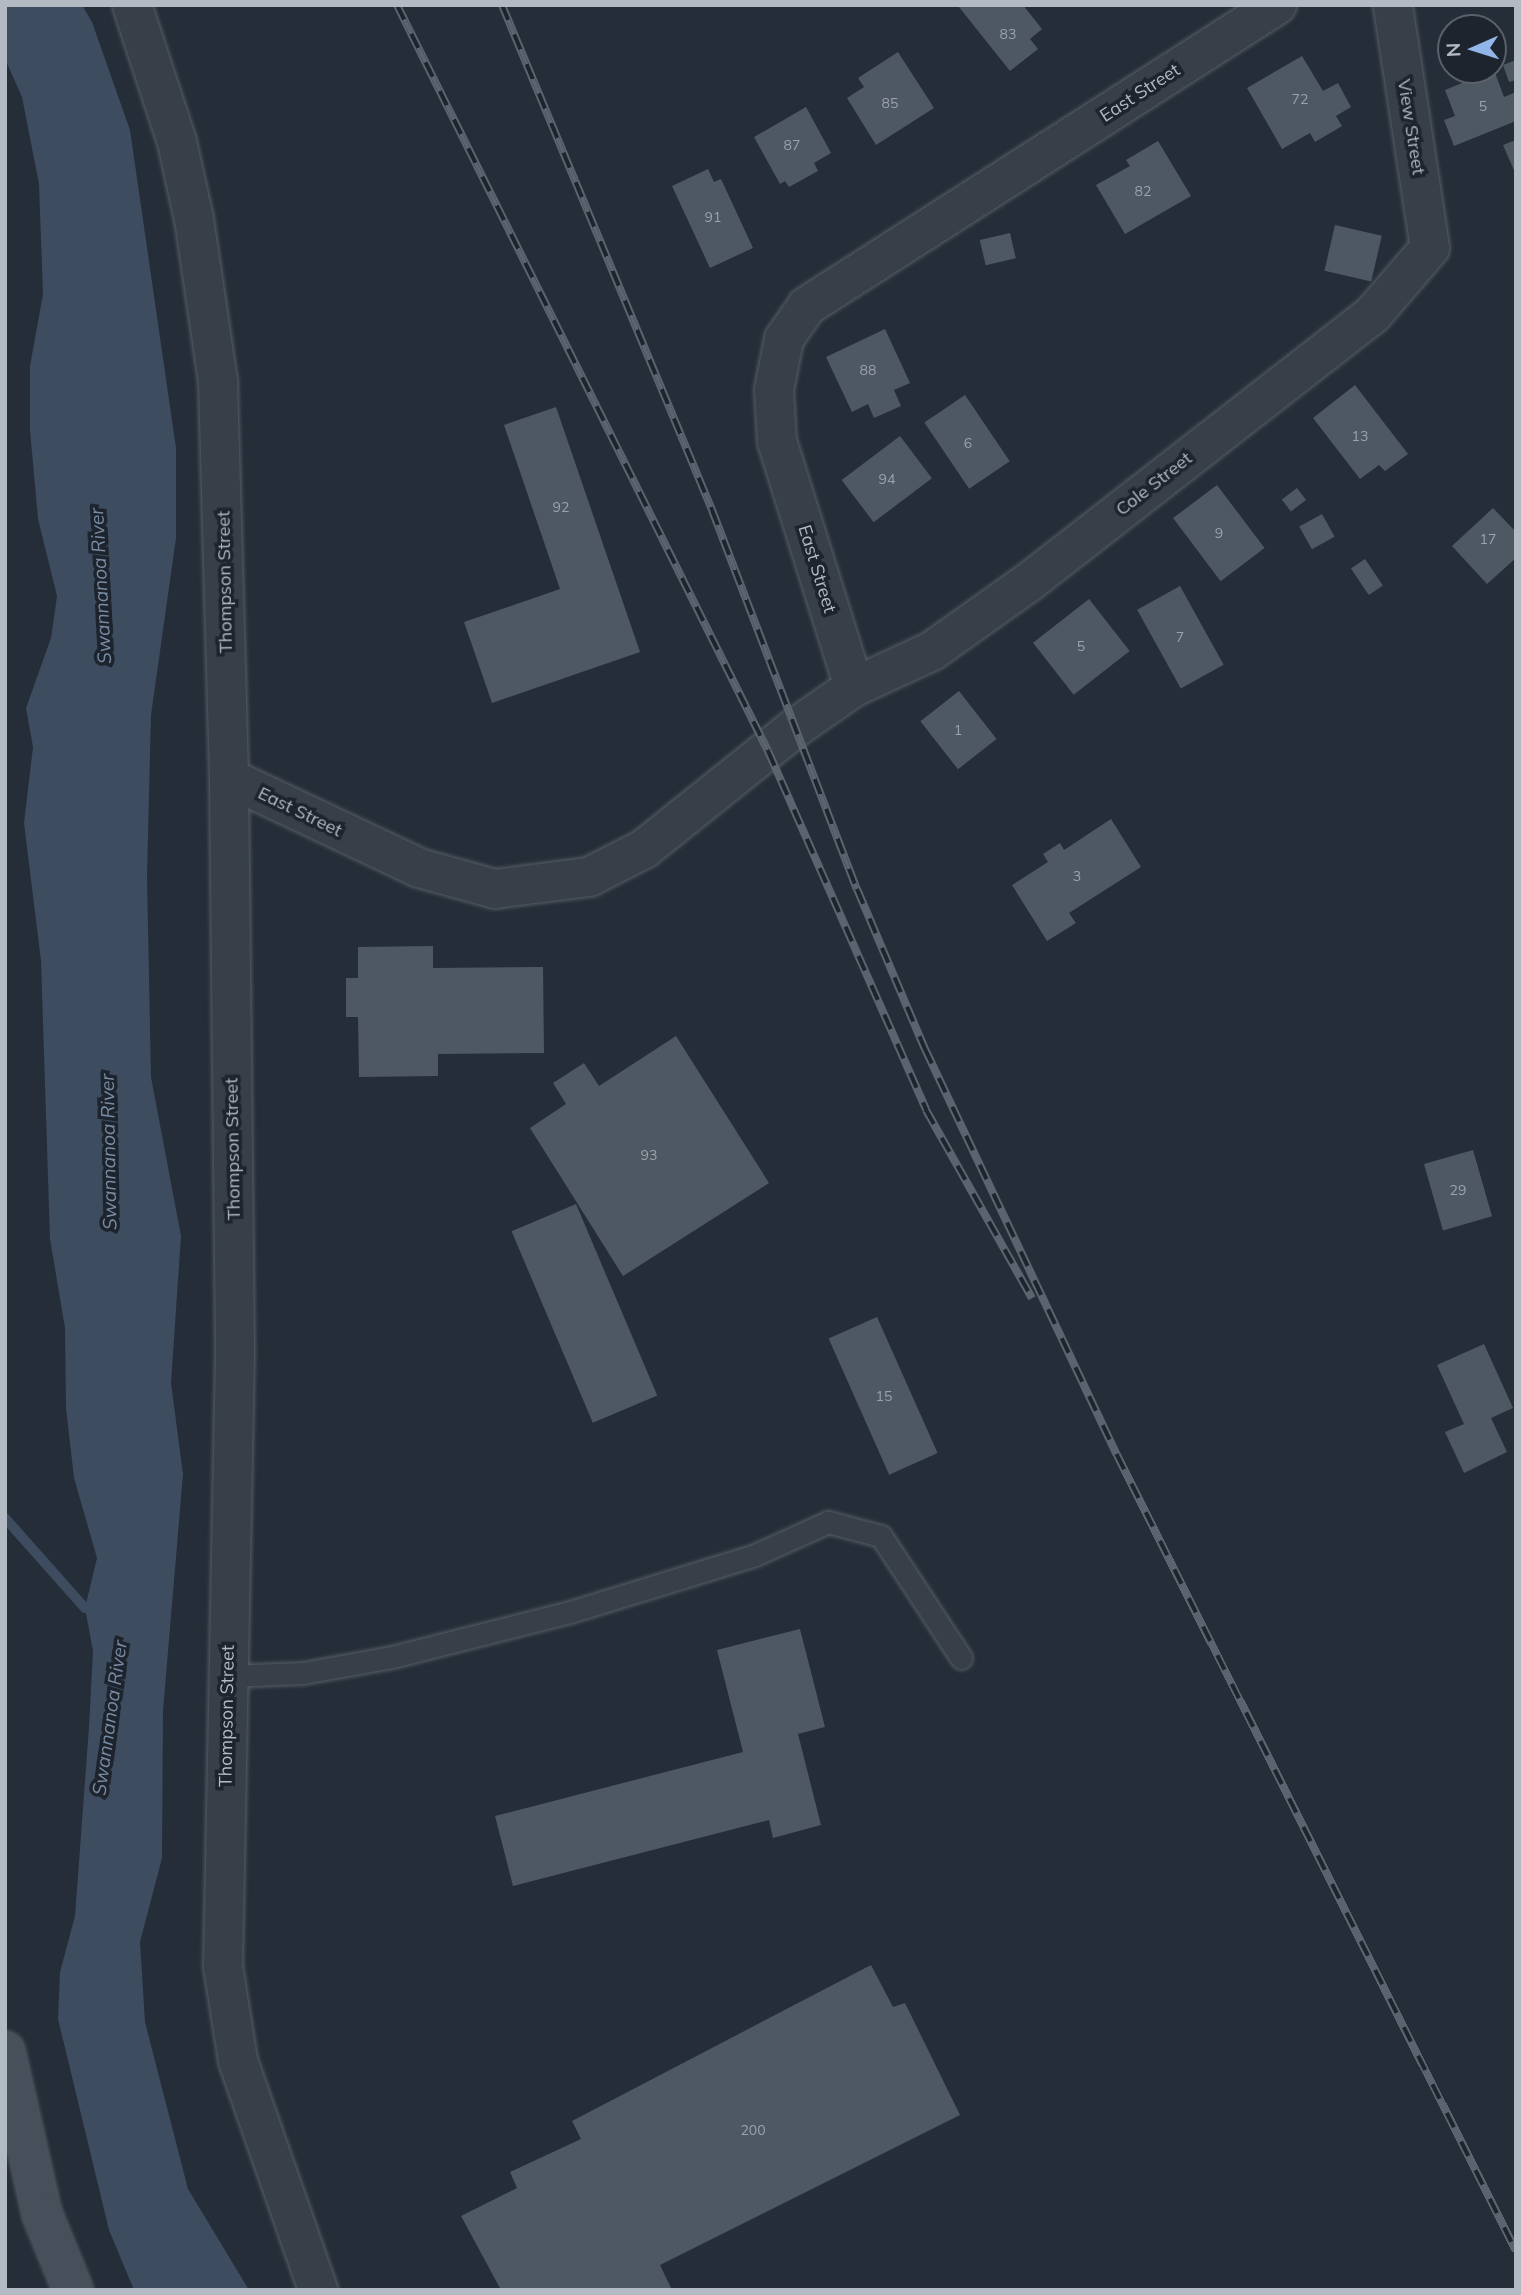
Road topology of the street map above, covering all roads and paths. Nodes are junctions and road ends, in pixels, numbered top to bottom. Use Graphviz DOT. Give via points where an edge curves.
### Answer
graph roads {
  1 [pos="132,5"];
  2 [pos="1277,5"];
  3 [pos="1392,5"];
  4 [pos="1430,248"];
  5 [pos="854,687"];
  6 [pos="229,778"];
  7 [pos="961,1658"];
  8 [pos="228,1676"];
  9 [pos="5,2052"];
  10 [pos="73,2290"];
  11 [pos="318,2290"];
  1 -- 6 [label="street, Thompson Street" via="177,142 194,219 218,382"];
  2 -- 5 [label="street, East Street" via="807,306 783,339 774,390 777,442"];
  3 -- 4 [label="street, View Street"];
  4 -- 5 [label="street, Cole Street" via="1373,314 1029,582 932,651"];
  5 -- 6 [label="street, East Street" via="795,728 644,849 589,877 495,889 419,868"];
  6 -- 8 [label="street, Thompson Street" via="235,1353"];
  7 -- 8 [label="lane" via="881,1536 828,1522 755,1555 570,1612 393,1657 303,1673"];
  8 -- 11 [label="street, Thompson Street" via="222,1905 229,2018 238,2061"];
  9 -- 10 [label="main road" via="42,2214"];
}
